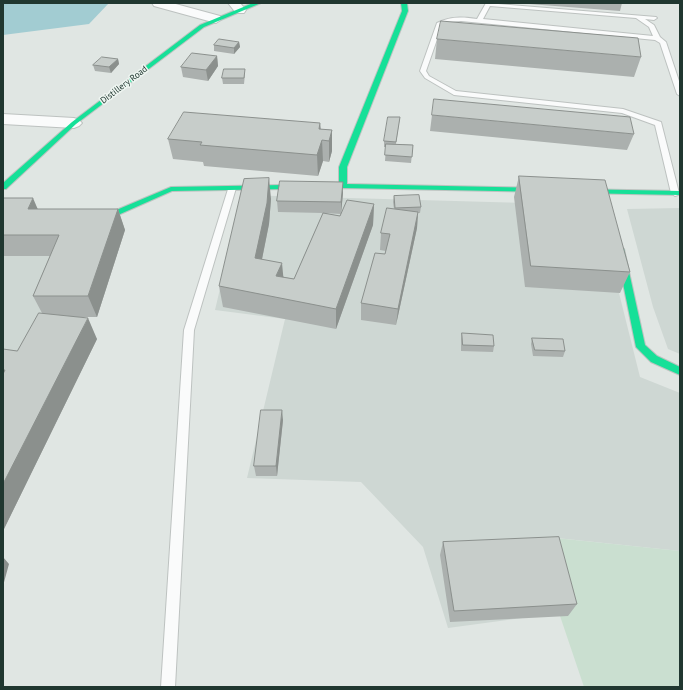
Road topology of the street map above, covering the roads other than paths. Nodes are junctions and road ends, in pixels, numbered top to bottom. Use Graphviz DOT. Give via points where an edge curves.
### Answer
graph roads {
  1 [pos="158,3"];
  2 [pos="258,3"];
  3 [pos="404,3"];
  4 [pos="489,3"];
  5 [pos="237,6"];
  6 [pos="638,16"];
  7 [pos="654,18"];
  8 [pos="216,19"];
  9 [pos="479,21"];
  10 [pos="657,38"];
  11 [pos="680,94"];
  12 [pos="3,119"];
  13 [pos="74,123"];
  14 [pos="342,186"];
  15 [pos="3,187"];
  16 [pos="232,188"];
  17 [pos="553,190"];
  18 [pos="568,190"];
  19 [pos="678,193"];
  20 [pos="77,212"];
  21 [pos="617,238"];
  22 [pos="680,371"];
  23 [pos="168,687"];
  1 -- 8 [label="street"];
  2 -- 5 [label="street, Distillery Road"];
  3 -- 14 [label="street" via="405,11 343,167"];
  4 -- 6 [label="lane"];
  4 -- 9 [label="lane"];
  5 -- 8 [label="street, Distillery Road"];
  6 -- 7 [label="lane"];
  6 -- 10 [label="lane" via="652,26"];
  8 -- 13 [label="street, Distillery Road" via="202,26"];
  9 -- 10 [label="lane"];
  9 -- 19 [label="lane" via="453,19 439,24 423,71 427,77 454,93 623,111 658,124"];
  10 -- 11 [label="lane" via="663,42"];
  12 -- 13 [label="street"];
  13 -- 15 [label="street, Distillery Road"];
  14 -- 16 [label="street"];
  14 -- 17 [label="street"];
  16 -- 20 [label="street" via="171,189 115,213"];
  16 -- 23 [label="lane" via="189,330"];
  18 -- 19 [label="street" via="608,195"];
  21 -- 22 [label="street" via="641,347 657,362"];
}
